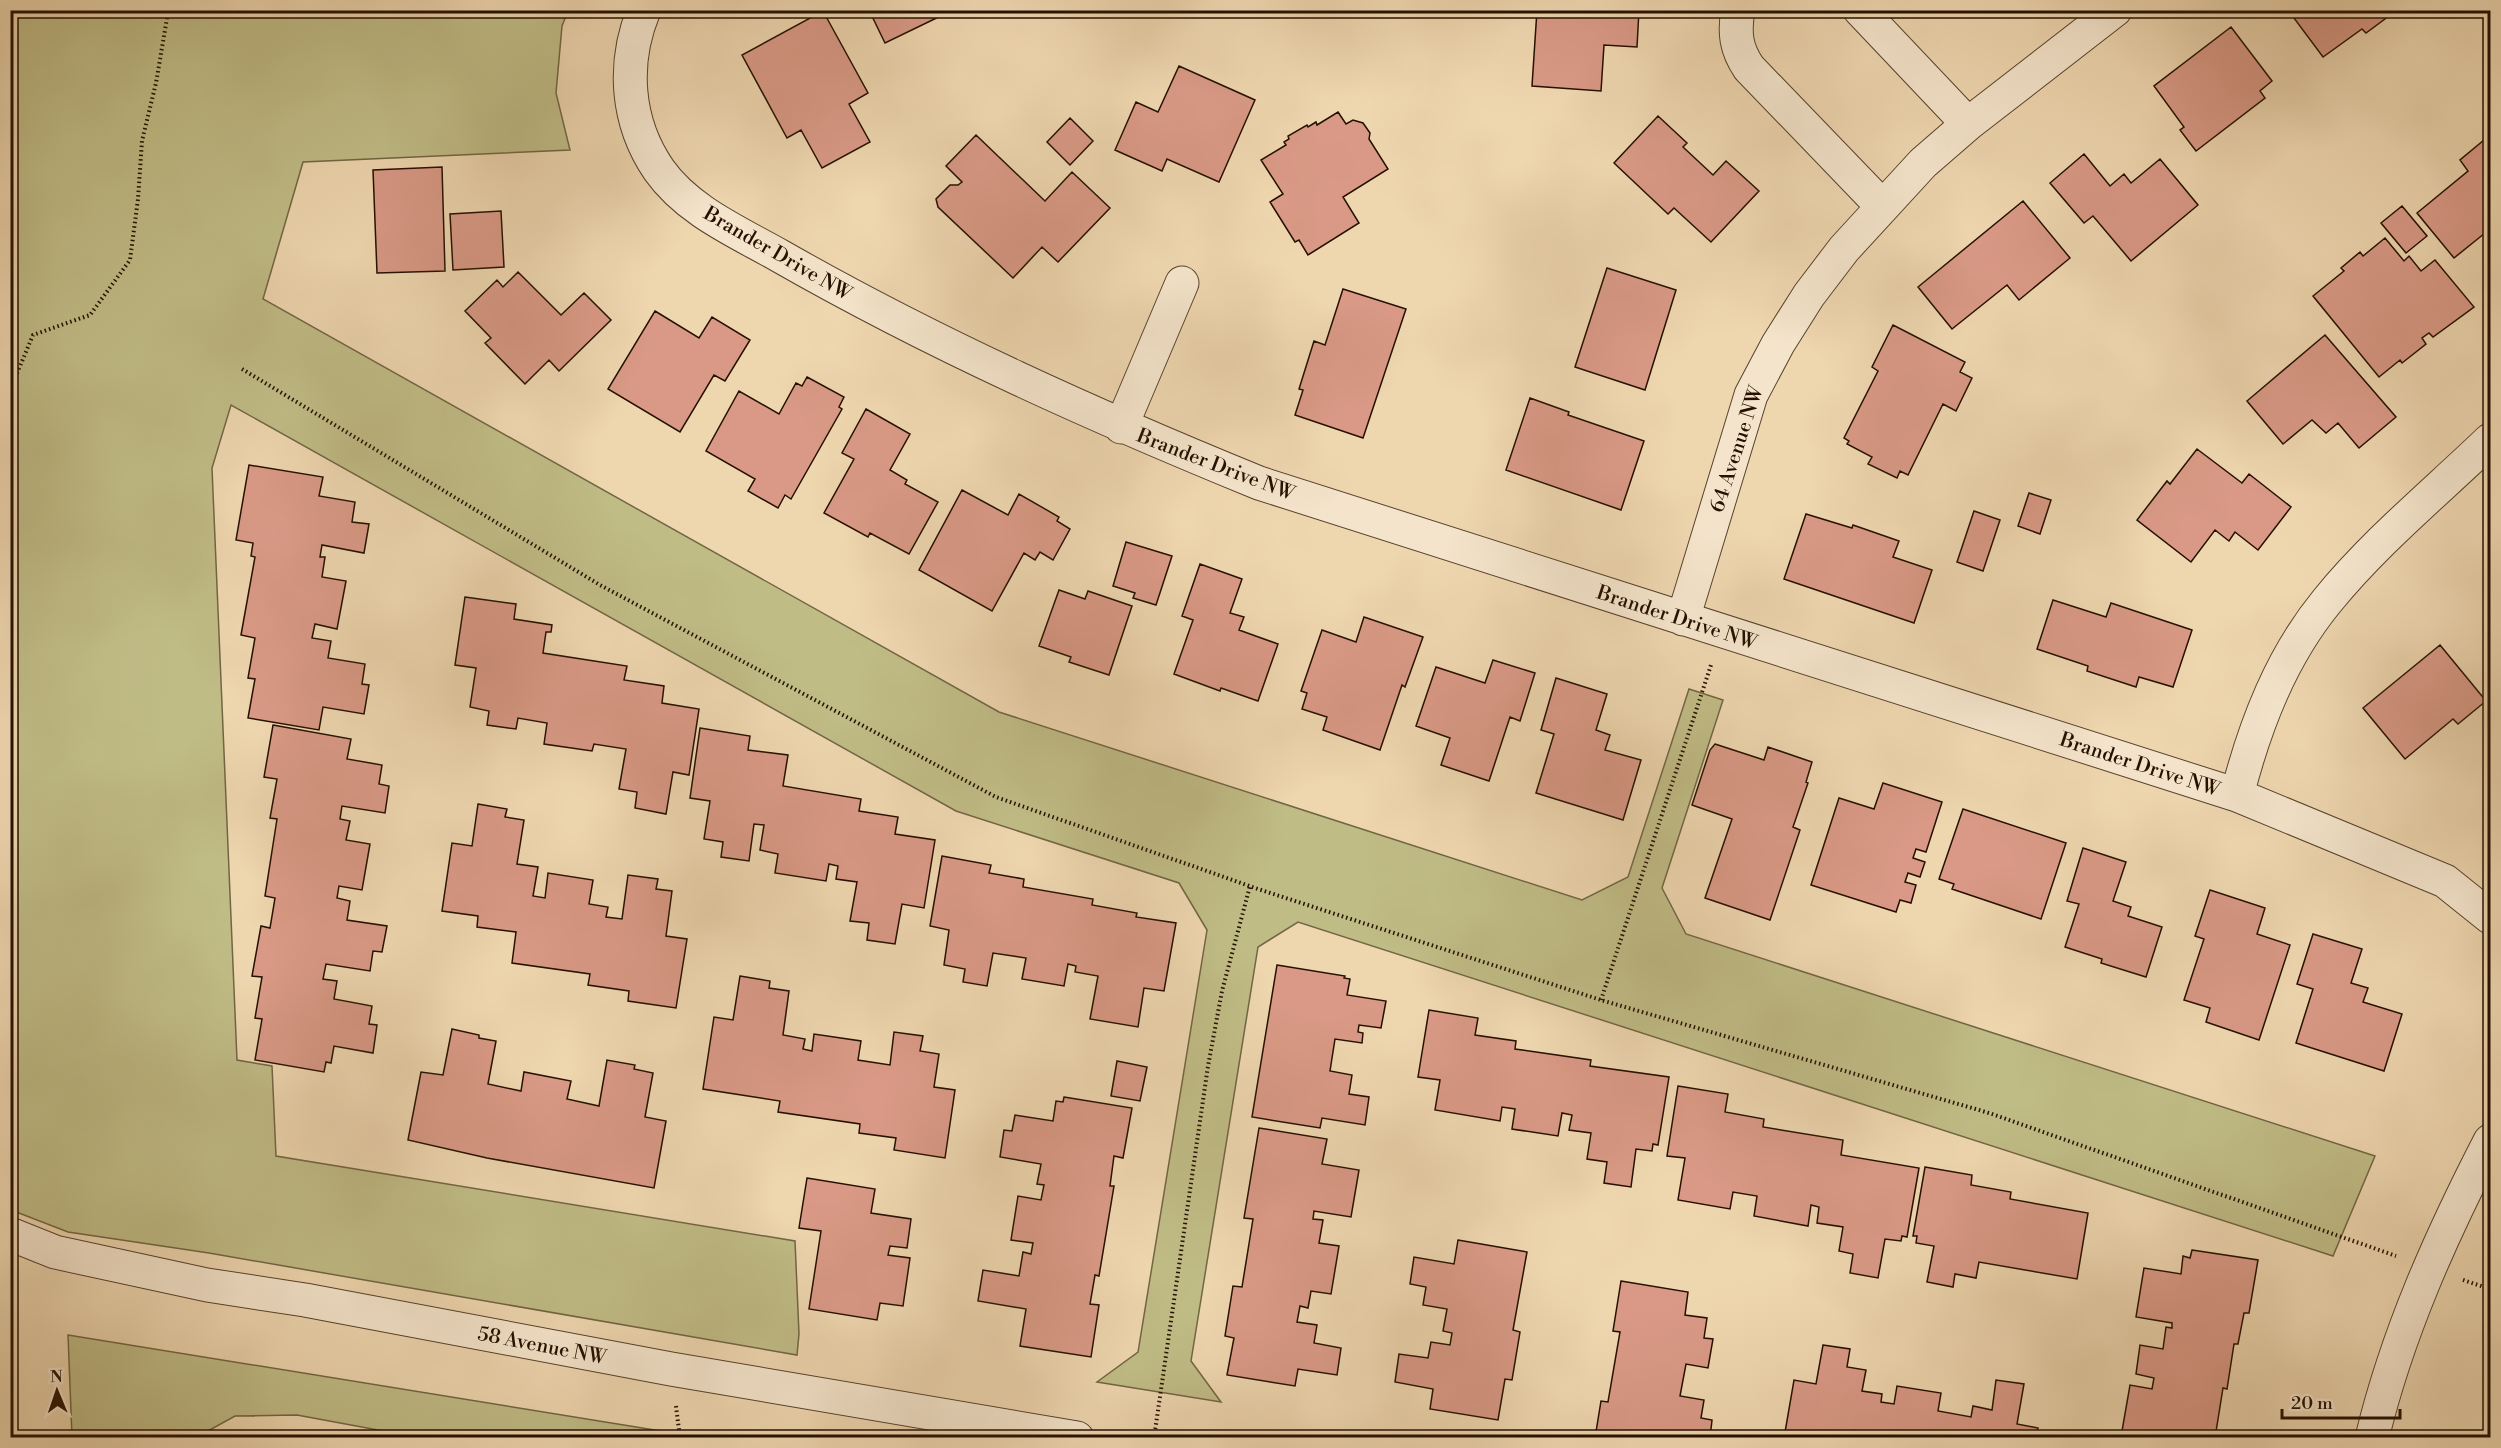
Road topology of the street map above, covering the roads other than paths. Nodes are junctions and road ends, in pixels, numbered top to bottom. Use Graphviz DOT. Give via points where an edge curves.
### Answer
graph roads {
  1 [pos="644,10"];
  2 [pos="1738,10"];
  3 [pos="1860,10"];
  4 [pos="2115,10"];
  5 [pos="1968,124"];
  6 [pos="1882,206"];
  7 [pos="1182,283"];
  8 [pos="1121,427"];
  9 [pos="2490,440"];
  10 [pos="1683,619"];
  11 [pos="2237,795"];
  12 [pos="2490,917"];
  13 [pos="2490,1141"];
  14 [pos="10,1234"];
  15 [pos="1077,1437"];
  16 [pos="2372,1437"];
  1 -- 8 [label="street, Brander Drive NW" via="630,61 635,120 655,163 679,192 701,210 908,325"];
  2 -- 6 [label="street" via="1736,41 1749,68"];
  3 -- 5 [label="street"];
  4 -- 5 [label="street, 64 Avenue NW"];
  5 -- 6 [label="street, 64 Avenue NW"];
  6 -- 10 [label="street, 64 Avenue NW" via="1809,296 1750,395"];
  7 -- 8 [label="street, Brander Drive NW"];
  8 -- 10 [label="street, Brander Drive NW" via="1258,483"];
  9 -- 11 [label="street, Brander Drive NW" via="2356,568 2319,611 2261,714"];
  10 -- 11 [label="street, Brander Drive NW"];
  11 -- 12 [label="street, Brander Drive NW" via="2445,881"];
  13 -- 16 [label="street" via="2462,1196 2402,1337"];
  14 -- 15 [label="street, 58 Avenue NW" via="55,1252 207,1285"];
}
